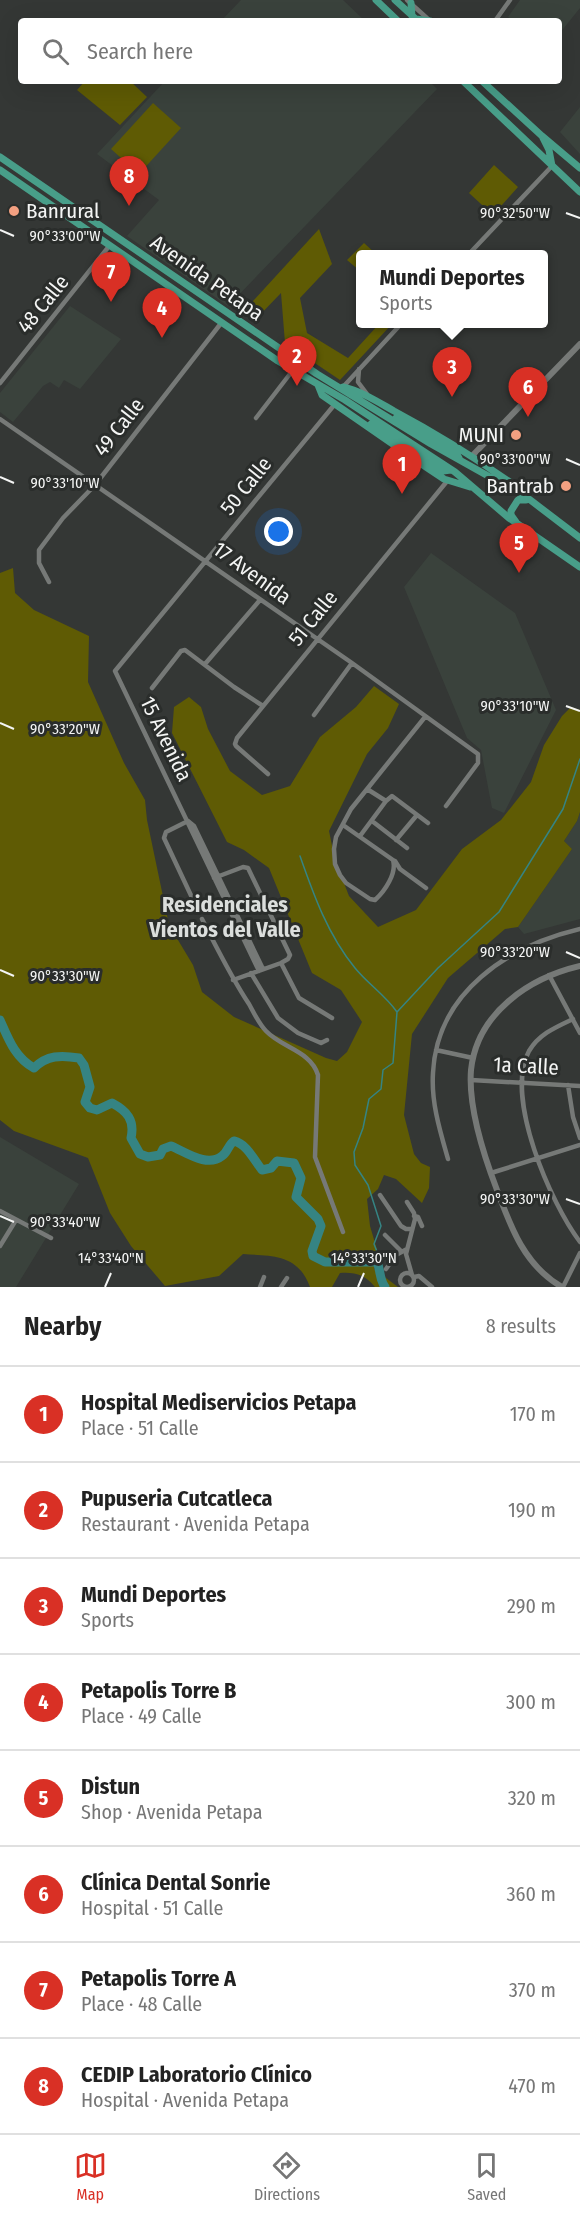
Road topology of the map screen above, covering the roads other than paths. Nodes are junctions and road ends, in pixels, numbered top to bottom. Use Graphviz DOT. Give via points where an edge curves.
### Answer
graph roads {
  1 [pos="376,0"];
  2 [pos="395,0"];
  3 [pos="510,0"];
  4 [pos="409,2"];
  5 [pos="395,18"];
  6 [pos="414,18"];
  7 [pos="415,18"];
  8 [pos="427,18"];
  9 [pos="497,18"];
  10 [pos="466,84"];
  11 [pos="485,84"];
  12 [pos="542,136"];
  13 [pos="0,157"];
  14 [pos="576,162"];
  15 [pos="552,166"];
  16 [pos="580,168"];
  17 [pos="0,170"];
  18 [pos="580,192"];
  19 [pos="118,236"];
  20 [pos="110,245"];
  21 [pos="473,250"];
  22 [pos="222,322"];
  23 [pos="397,328"];
  24 [pos="580,344"];
  25 [pos="360,367"];
  26 [pos="294,370"];
  27 [pos="0,383"];
  28 [pos="332,384"];
  29 [pos="318,385"];
  30 [pos="343,387"];
  31 [pos="373,399"];
  32 [pos="335,404"];
  33 [pos="256,418"];
  34 [pos="0,419"];
  35 [pos="472,456"];
  36 [pos="459,458"];
  37 [pos="451,470"];
  38 [pos="448,480"];
  39 [pos="95,484"];
  40 [pos="470,487"];
  41 [pos="529,499"];
  42 [pos="539,507"];
  43 [pos="524,530"];
  44 [pos="580,538"];
  45 [pos="206,560"];
  46 [pos="578,564"];
  47 [pos="49,582"];
  48 [pos="260,600"];
  49 [pos="316,639"];
  50 [pos="352,663"];
  51 [pos="205,664"];
  52 [pos="115,671"];
  53 [pos="152,688"];
  54 [pos="263,706"];
  55 [pos="314,715"];
  56 [pos="425,717"];
  57 [pos="268,774"];
  58 [pos="367,789"];
  59 [pos="386,801"];
  60 [pos="446,806"];
  61 [pos="417,815"];
  62 [pos="188,821"];
  63 [pos="372,821"];
  64 [pos="428,823"];
  65 [pos="343,825"];
  66 [pos="360,836"];
  67 [pos="396,840"];
  68 [pos="407,848"];
  69 [pos="393,860"];
  70 [pos="217,877"];
  71 [pos="426,888"];
  72 [pos="195,904"];
  73 [pos="202,919"];
  74 [pos="580,929"];
  75 [pos="281,963"];
  76 [pos="580,966"];
  77 [pos="261,970"];
  78 [pos="251,973"];
  79 [pos="549,975"];
  80 [pos="233,980"];
  81 [pos="332,1018"];
  82 [pos="573,1019"];
  83 [pos="580,1033"];
  84 [pos="327,1040"];
  85 [pos="436,1050"];
  86 [pos="473,1058"];
  87 [pos="471,1080"];
  88 [pos="521,1083"];
  89 [pos="568,1085"];
  90 [pos="580,1086"];
  91 [pos="580,1138"];
  92 [pos="580,1145"];
  93 [pos="537,1158"];
  94 [pos="448,1159"];
  95 [pos="491,1173"];
  96 [pos="380,1195"];
  97 [pos="407,1202"];
  98 [pos="0,1210"];
  99 [pos="414,1216"];
  100 [pos="16,1220"];
  101 [pos="422,1226"];
  102 [pos="412,1229"];
  103 [pos="343,1232"];
  104 [pos="385,1235"];
  105 [pos="51,1238"];
  106 [pos="580,1242"];
  107 [pos="0,1246"];
  108 [pos="404,1250"];
  109 [pos="580,1253"];
  110 [pos="386,1269"];
  111 [pos="264,1277"];
  112 [pos="287,1278"];
  113 [pos="260,1287"];
  114 [pos="280,1287"];
  115 [pos="432,1287"];
  116 [pos="562,1287"];
  1 -- 5 [label="main road"];
  2 -- 6 [label="main road"];
  3 -- 9 [label="street"];
  4 -- 7 [label="main road"];
  4 -- 8 [label="street"];
  10 -- 15 [label="main road"];
  11 -- 12 [label="main road"];
  12 -- 14 [label="main road"];
  12 -- 15 [label="main road"];
  13 -- 19 [label="main road, Avenida Petapa"];
  14 -- 16 [label="main road"];
  15 -- 18 [label="main road"];
  15 -- 21 [label="street"];
  17 -- 20 [label="main road, Avenida Petapa"];
  19 -- 20 [label="main road"];
  19 -- 28 [label="main road, Avenida Petapa"];
  20 -- 22 [label="main road, Avenida Petapa"];
  20 -- 27 [label="street, 48 Calle"];
  22 -- 26 [label="main road, Avenida Petapa"];
  22 -- 39 [label="street, 49 Calle"];
  23 -- 25 [label="street"];
  24 -- 35 [label="street"];
  25 -- 30 [label="street"];
  25 -- 31 [label="street" via="358,381"];
  26 -- 29 [label="main road, Avenida Petapa"];
  26 -- 33 [label="street"];
  28 -- 30 [label="main road"];
  28 -- 41 [label="main road, Avenida Petapa"];
  29 -- 32 [label="main road" via="322,395"];
  29 -- 37 [label="main road" via="421,457 443,471"];
  29 -- 40 [label="main road, Avenida Petapa" via="455,472"];
  30 -- 31 [label="main road"];
  30 -- 36 [label="main road" via="454,451"];
  31 -- 35 [label="main road"];
  32 -- 38 [label="main road"];
  32 -- 45 [label="street, 50 Calle"];
  34 -- 39 [label="street, 17 Avenida"];
  35 -- 41 [label="main road"];
  38 -- 40 [label="main road"];
  38 -- 49 [label="street, 51 Calle"];
  39 -- 45 [label="street, 17 Avenida"];
  39 -- 47 [label="street, 49 Calle" via="39,549 39,563"];
  40 -- 43 [label="main road, Avenida Petapa"];
  41 -- 42 [label="main road, Avenida Petapa"];
  42 -- 43 [label="main road" via="522,499 514,506 511,515"];
  42 -- 44 [label="main road, Avenida Petapa"];
  43 -- 46 [label="main road, Avenida Petapa"];
  45 -- 48 [label="street, 17 Avenida"];
  45 -- 52 [label="street, 50 Calle"];
  48 -- 49 [label="street, 17 Avenida"];
  48 -- 51 [label="street"];
  49 -- 50 [label="street, 17 Avenida"];
  49 -- 54 [label="street, 51 Calle"];
  50 -- 55 [label="street"];
  50 -- 56 [label="street, 17 Avenida"];
  51 -- 53 [label="street" via="183,650"];
  51 -- 54 [label="street"];
  52 -- 62 [label="street, 15 Avenida"];
  54 -- 57 [label="street, 51 Calle" via="234,744"];
  56 -- 58 [label="street"];
  56 -- 60 [label="street, 17 Avenida" via="479,757 478,764"];
  58 -- 59 [label="street"];
  58 -- 65 [label="street"];
  59 -- 61 [label="street" via="392,796"];
  59 -- 63 [label="street"];
  61 -- 64 [label="street"];
  61 -- 67 [label="street"];
  62 -- 70 [label="street, 15 Avenida" via="194,826"];
  62 -- 72 [label="street" via="166,832 164,838"];
  63 -- 66 [label="street"];
  63 -- 67 [label="street"];
  65 -- 66 [label="street"];
  65 -- 69 [label="street" via="334,849 335,864 346,884 374,900 393,872"];
  66 -- 69 [label="street"];
  67 -- 68 [label="street"];
  69 -- 71 [label="street"];
  70 -- 75 [label="street" via="248,868 290,955"];
  70 -- 77 [label="street, 15 Avenida"];
  73 -- 80 [label="street"];
  74 -- 85 [label="street" via="555,935 494,966 462,997"];
  75 -- 77 [label="street"];
  75 -- 81 [label="street" via="299,998"];
  76 -- 79 [label="street"];
  77 -- 78 [label="street"];
  78 -- 80 [label="street"];
  78 -- 84 [label="street" via="278,1018 288,1027 321,1042"];
  79 -- 82 [label="street"];
  79 -- 86 [label="street" via="502,1006"];
  80 -- 103 [label="street" via="264,1029 316,1068 315,1157"];
  82 -- 83 [label="street"];
  82 -- 88 [label="street" via="537,1041 525,1059"];
  85 -- 86 [label="street"];
  85 -- 94 [label="street" via="435,1102"];
  86 -- 87 [label="street"];
  87 -- 88 [label="street, 1a Calle"];
  87 -- 95 [label="street" via="475,1116"];
  88 -- 89 [label="street, 1a Calle"];
  88 -- 93 [label="street"];
  89 -- 90 [label="street, 1a Calle"];
  89 -- 91 [label="street"];
  92 -- 93 [label="street"];
  93 -- 95 [label="street"];
  93 -- 106 [label="street" via="556,1204"];
  95 -- 116 [label="street" via="524,1250 539,1270"];
  96 -- 102 [label="street" via="401,1226"];
  97 -- 99 [label="street"];
  98 -- 100 [label="street"];
  99 -- 101 [label="street" via="418,1216"];
  99 -- 102 [label="street"];
  100 -- 105 [label="street"];
  100 -- 107 [label="street"];
  102 -- 108 [label="street" via="412,1238"];
  104 -- 108 [label="street"];
  108 -- 110 [label="street"];
  108 -- 115 [label="street" via="413,1276 419,1276"];
  109 -- 116 [label="street"];
  111 -- 113 [label="street"];
  112 -- 114 [label="street"];
}
